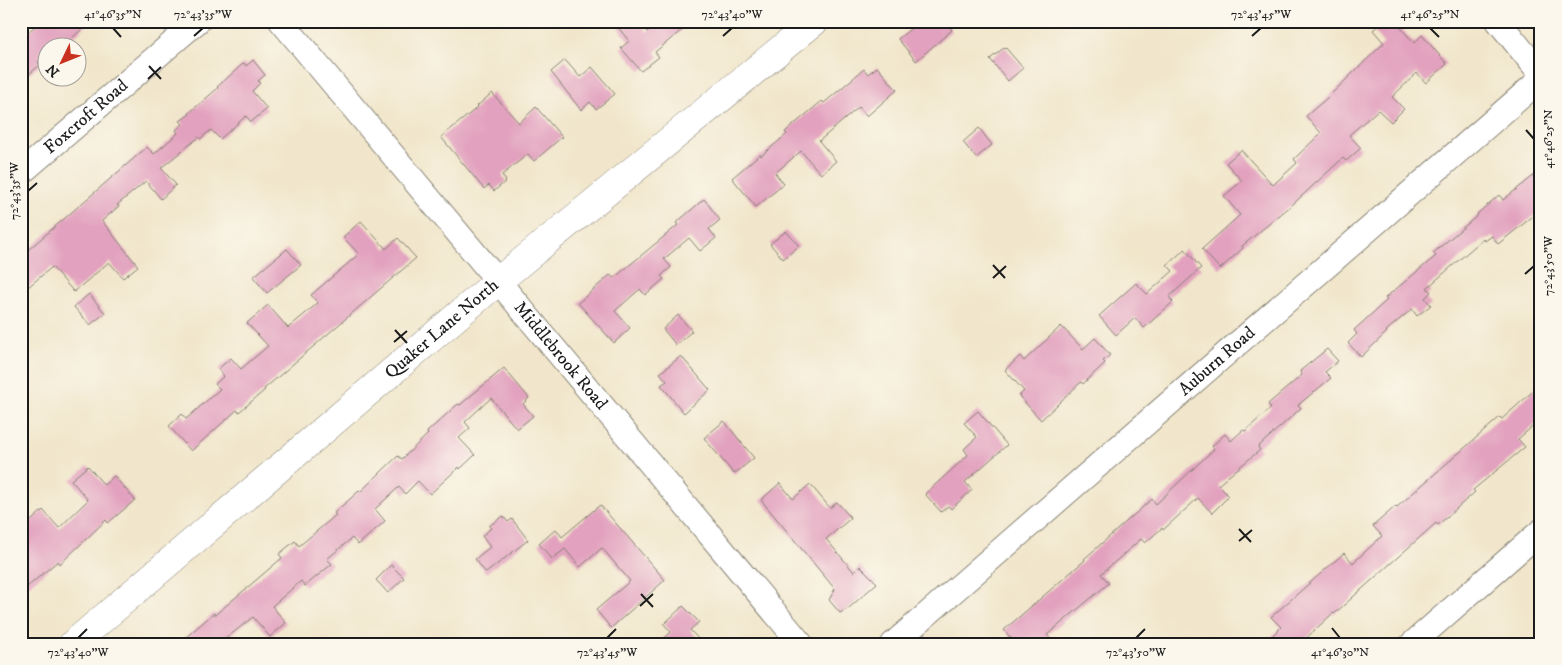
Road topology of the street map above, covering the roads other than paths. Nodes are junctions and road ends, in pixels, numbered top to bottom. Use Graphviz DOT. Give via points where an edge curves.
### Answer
graph roads {
  1 [pos="198,21"];
  2 [pos="281,21"];
  3 [pos="815,21"];
  4 [pos="1498,21"];
  5 [pos="1541,74"];
  6 [pos="1541,79"];
  7 [pos="21,174"];
  8 [pos="498,282"];
  9 [pos="1541,531"];
  10 [pos="73,644"];
  11 [pos="801,644"];
  12 [pos="893,644"];
  13 [pos="1412,644"];
  1 -- 7 [label="street, Foxcroft Road"];
  2 -- 8 [label="street, Middlebrook Road"];
  3 -- 8 [label="street, Quaker Lane North"];
  4 -- 5 [label="street"];
  6 -- 12 [label="street, Auburn Road"];
  8 -- 10 [label="street, Quaker Lane North"];
  8 -- 11 [label="street, Middlebrook Road"];
  9 -- 13 [label="street"];
}
